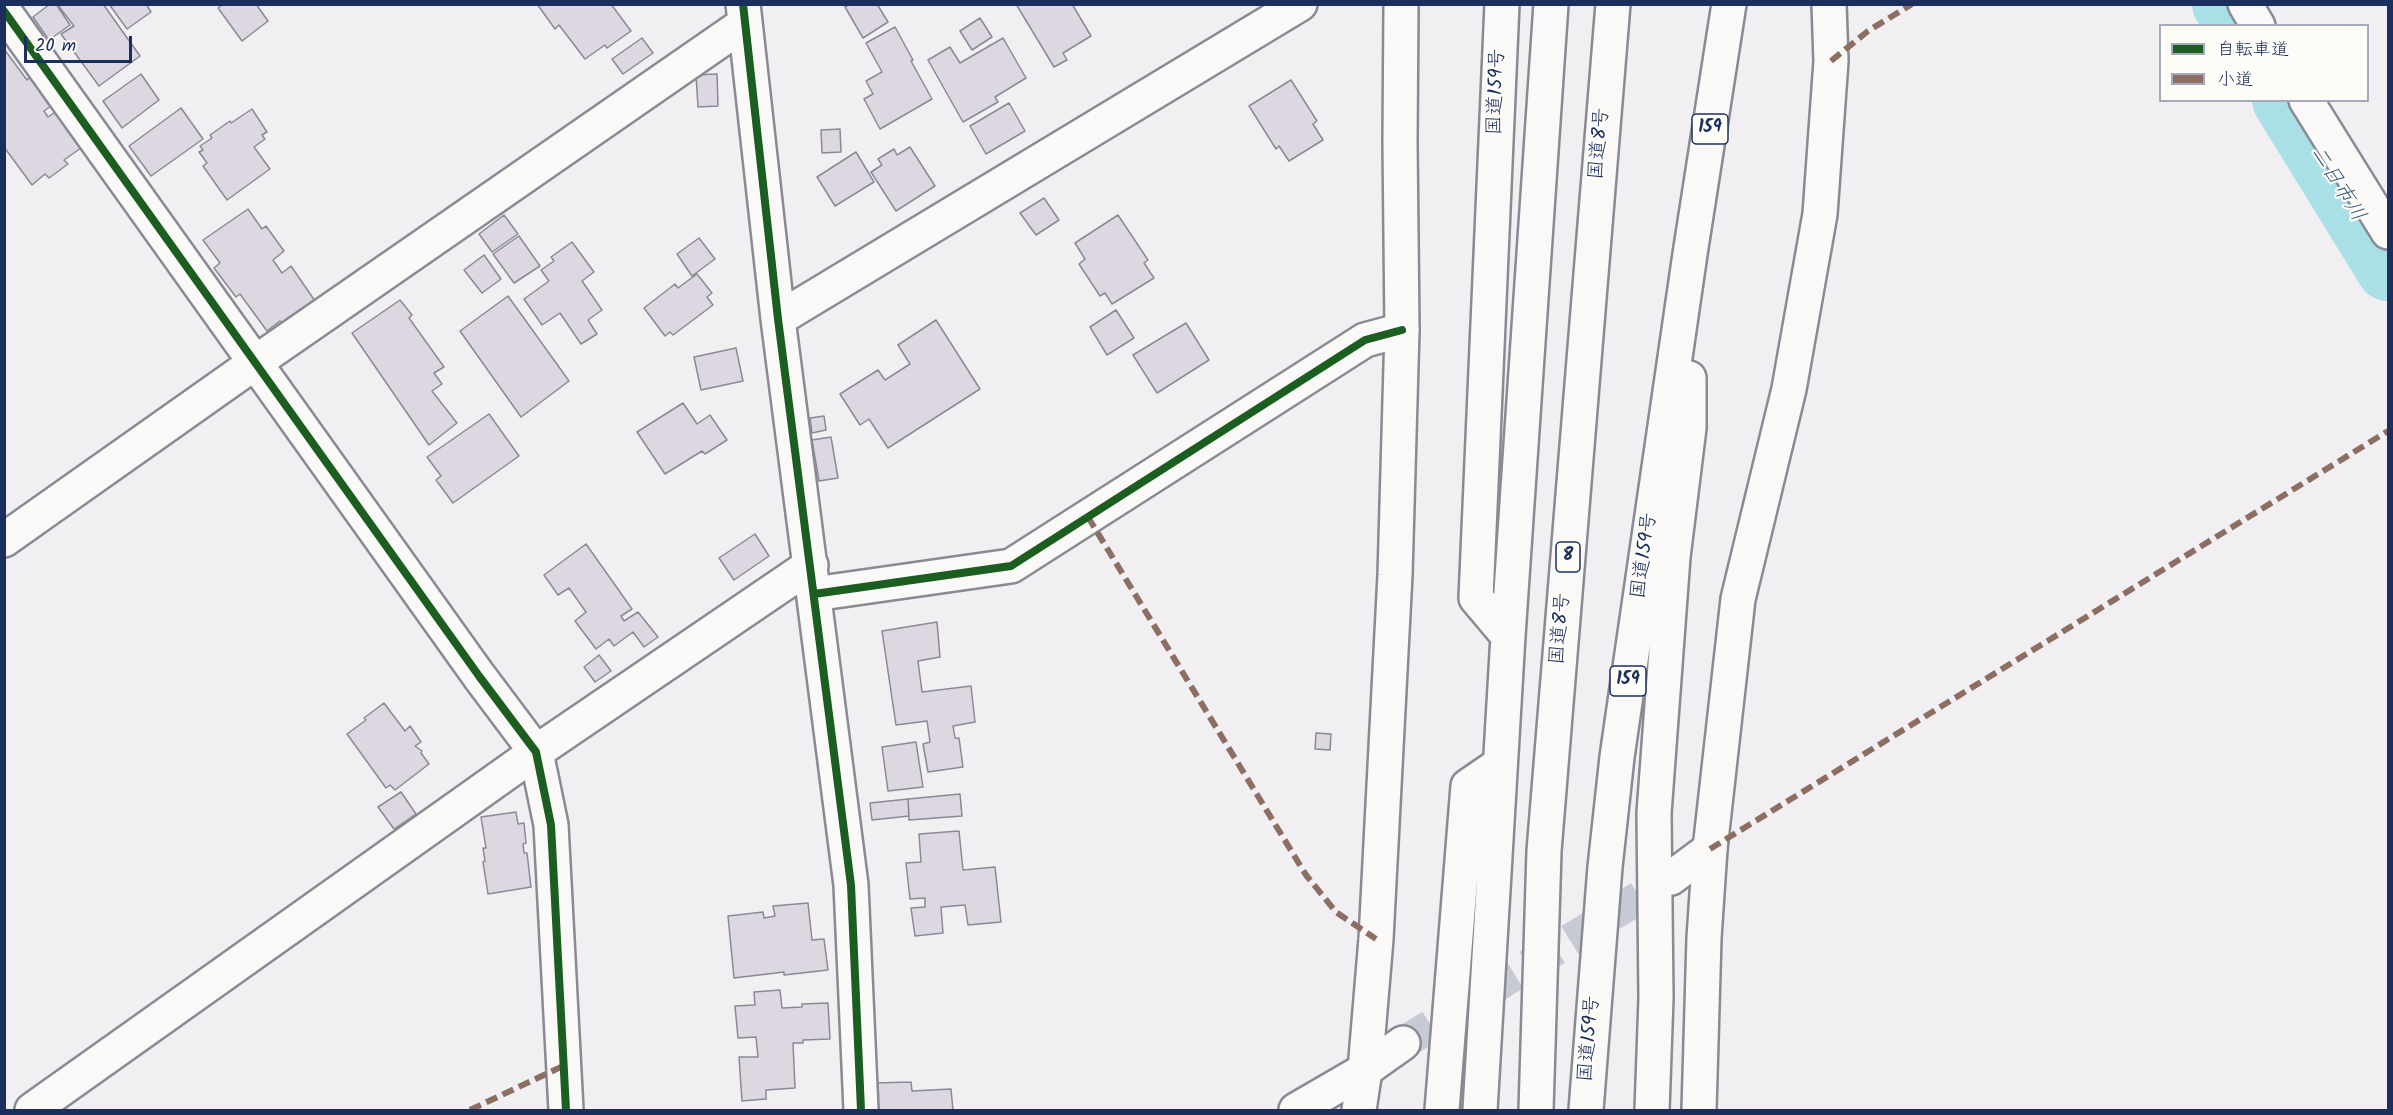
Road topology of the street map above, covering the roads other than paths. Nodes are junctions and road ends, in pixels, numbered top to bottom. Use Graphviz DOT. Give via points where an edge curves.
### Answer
graph roads {
  1 [pos="1300,4"];
  2 [pos="1401,4"];
  3 [pos="1502,4"];
  4 [pos="1551,4"];
  5 [pos="1613,4"];
  6 [pos="1729,4"];
  7 [pos="1829,4"];
  8 [pos="2245,4"];
  9 [pos="4,11"];
  10 [pos="744,14"];
  11 [pos="2257,24"];
  12 [pos="2307,102"];
  13 [pos="2388,232"];
  14 [pos="1690,254"];
  15 [pos="778,319"];
  16 [pos="1402,330"];
  17 [pos="256,362"];
  18 [pos="4,540"];
  19 [pos="812,579"];
  20 [pos="1508,636"];
  21 [pos="536,752"];
  22 [pos="1500,764"];
  23 [pos="1710,849"];
  24 [pos="1671,878"];
  25 [pos="1403,1043"];
  26 [pos="1365,1070"];
  27 [pos="32,1110"];
  28 [pos="566,1110"];
  29 [pos="861,1110"];
  30 [pos="1296,1110"];
  31 [pos="1359,1110"];
  32 [pos="1442,1110"];
  33 [pos="1480,1110"];
  34 [pos="1536,1110"];
  35 [pos="1586,1110"];
  36 [pos="1652,1110"];
  37 [pos="1699,1110"];
  1 -- 15 [label="main road"];
  2 -- 16 [label="main road"];
  3 -- 20 [label="main road, 国道159号" via="1476,598"];
  4 -- 20 [label="main road"];
  5 -- 34 [label="main road, 国道8号 / 8" via="1544,851"];
  6 -- 14 [label="main road, 国道159号 / 159"];
  7 -- 23 [label="main road" via="1831,61 1820,214 1789,389 1738,599"];
  8 -- 11 [label="main road"];
  9 -- 17 [label="main road"];
  10 -- 15 [label="main road"];
  10 -- 17 [label="main road"];
  12 -- 13 [label="main road"];
  14 -- 35 [label="main road, 国道159号 / 159" via="1617,757"];
  14 -- 36 [label="main road" via="1689,428 1673,557 1654,813 1656,999"];
  15 -- 19 [label="main road"];
  16 -- 19 [label="main road" via="1365,340 1011,566"];
  16 -- 26 [label="main road" via="1385,788"];
  17 -- 18 [label="main road"];
  17 -- 21 [label="main road"];
  19 -- 21 [label="main road"];
  19 -- 29 [label="main road" via="851,885"];
  20 -- 22 [label="main road"];
  21 -- 27 [label="main road"];
  21 -- 28 [label="main road" via="551,825"];
  22 -- 32 [label="main road" via="1468,786"];
  22 -- 33 [label="main road"];
  23 -- 24 [label="main road"];
  23 -- 37 [label="main road"];
  25 -- 26 [label="main road"];
  26 -- 30 [label="main road"];
  26 -- 31 [label="main road"];
}
